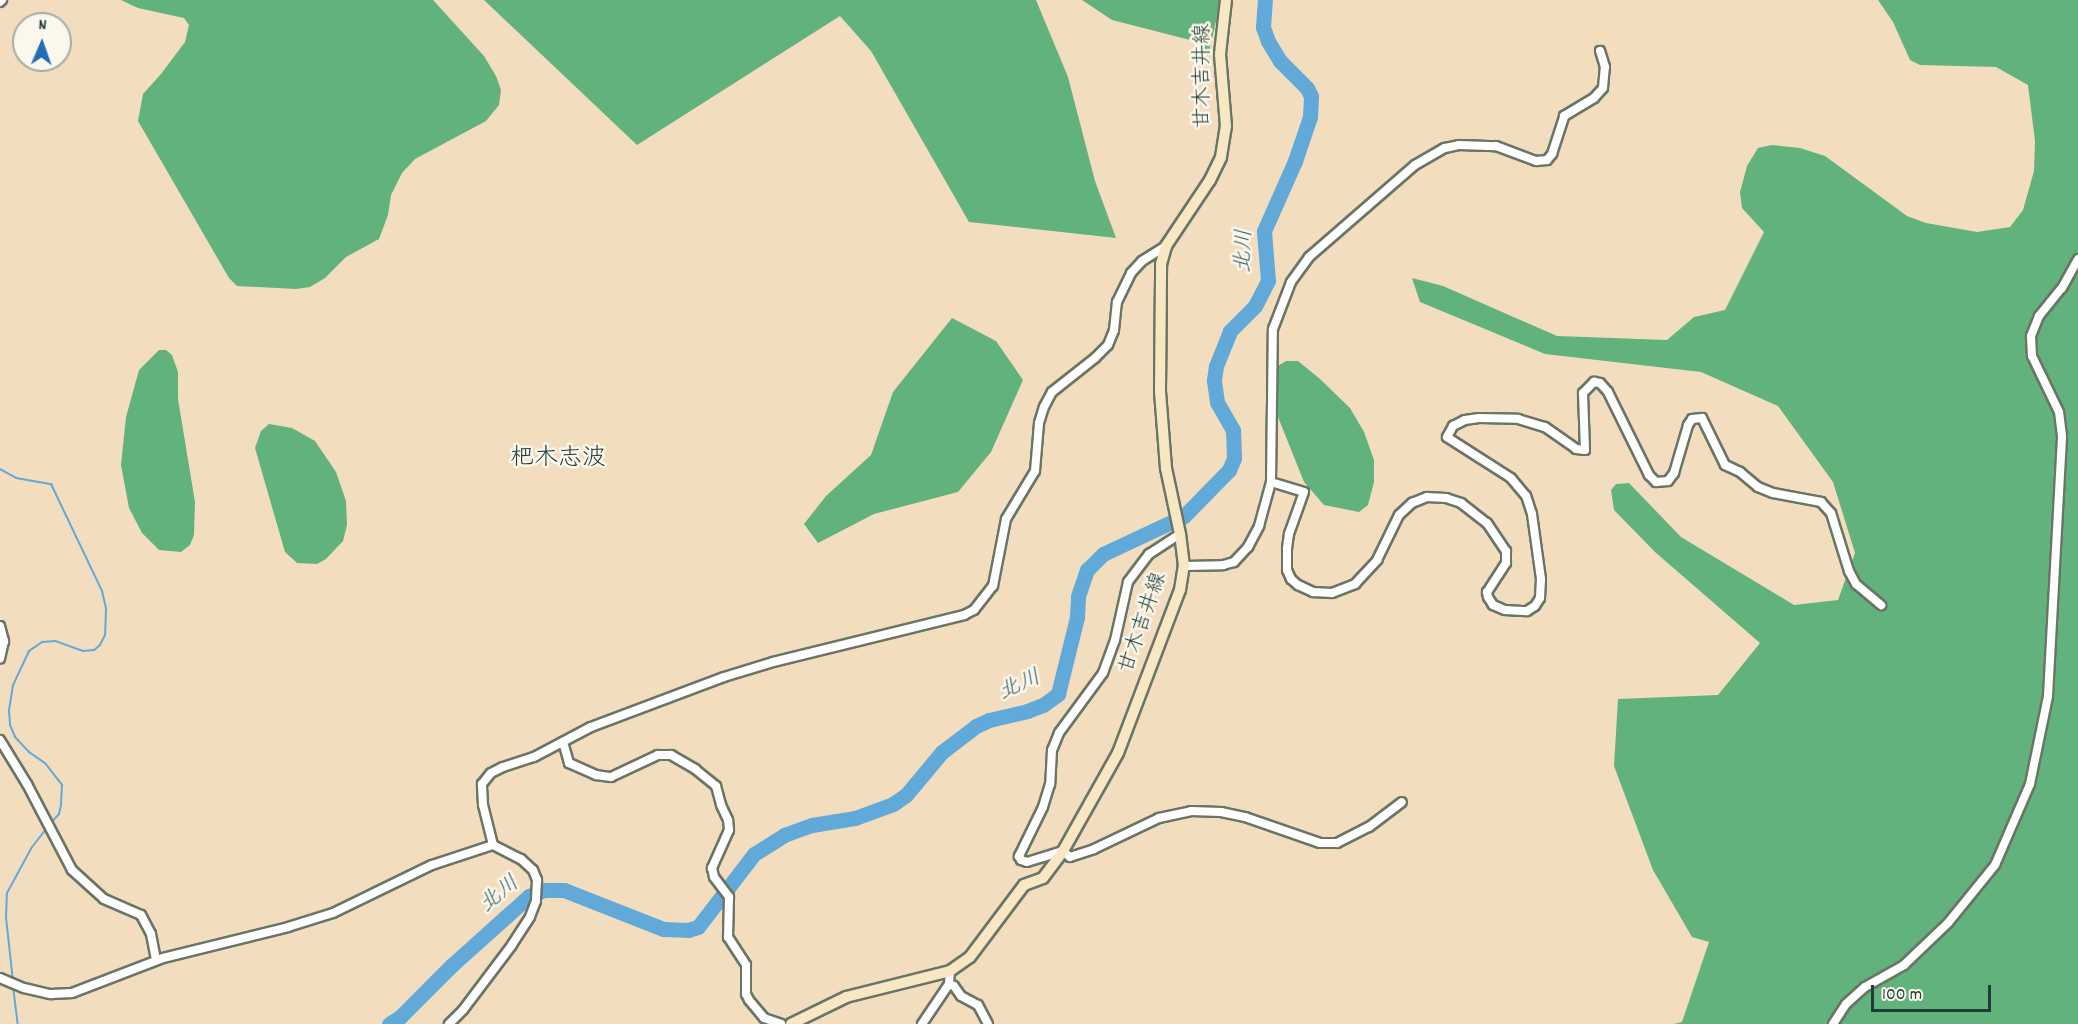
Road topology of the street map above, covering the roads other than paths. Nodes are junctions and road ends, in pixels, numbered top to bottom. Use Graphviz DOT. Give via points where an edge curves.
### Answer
graph roads {
  1 [pos="1226,0"];
  2 [pos="1600,51"];
  3 [pos="1166,246"];
  4 [pos="2078,259"];
  5 [pos="1271,482"];
  6 [pos="1180,534"];
  7 [pos="1184,566"];
  8 [pos="1881,605"];
  9 [pos="0,626"];
  10 [pos="0,659"];
  11 [pos="0,740"];
  12 [pos="562,742"];
  13 [pos="1402,802"];
  14 [pos="493,845"];
  15 [pos="1063,851"];
  16 [pos="156,960"];
  17 [pos="950,971"];
  18 [pos="0,978"];
  19 [pos="949,984"];
  20 [pos="449,1024"];
  21 [pos="780,1024"];
  22 [pos="790,1024"];
  23 [pos="921,1024"];
  24 [pos="988,1024"];
  25 [pos="1833,1024"];
  1 -- 3 [label="main road, 甘木吉井線" via="1220,54 1226,126 1221,157"];
  2 -- 5 [label="street" via="1605,67 1603,88 1564,116 1547,159 1536,161 1496,146 1444,147 1414,165 1300,268 1278,308 1273,329"];
  3 -- 6 [label="main road, 甘木吉井線" via="1159,291 1160,391 1166,468"];
  3 -- 12 [label="street" via="1131,273 1117,303 1108,345 1052,392 1044,407 1035,471 1006,519 993,586 974,610 724,677 591,727"];
  4 -- 25 [label="street" via="2062,288 2039,316 2031,336 2032,356 2059,412 2062,436 2048,696 2030,784 1995,865 1948,923 1904,965 1865,987"];
  5 -- 7 [label="street" via="1259,526 1240,556 1223,565"];
  5 -- 8 [label="street" via="1304,492 1287,549 1287,570 1298,585 1313,592 1332,592 1355,584 1377,560 1399,515 1412,503 1427,497 1446,498 1476,512 1500,538 1506,551 1506,563 1487,592 1493,605 1505,610 1527,610 1540,598 1541,579 1526,496 1511,478 1447,437 1453,426 1465,420 1518,419 1545,427 1575,449 1585,450 1583,393 1594,382 1600,383 1656,482 1668,481 1688,425 1692,419 1701,418 1725,465 1758,487 1821,502 1831,513 1856,584"];
  6 -- 7 [label="main road, 甘木吉井線"];
  6 -- 15 [label="street" via="1149,554 1128,582 1103,673 1059,733 1052,750 1050,784 1043,807 1019,856 1027,862"];
  7 -- 15 [label="main road, 甘木吉井線" via="1180,590 1118,753"];
  9 -- 10 [label="street" via="4,641"];
  11 -- 16 [label="street" via="72,870 104,899 141,915 151,934"];
  12 -- 14 [label="street" via="491,773 482,784"];
  12 -- 21 [label="street" via="568,763 596,776 611,777 658,755 671,755 716,786 729,830 712,868 729,897 728,937 746,965 749,1000 764,1018"];
  13 -- 15 [label="street" via="1369,827 1337,843 1320,843 1245,817 1191,811 1159,818 1070,857"];
  14 -- 16 [label="street" via="432,865 333,913"];
  14 -- 20 [label="street" via="533,870 537,880 536,901 512,945"];
  15 -- 17 [label="main road, 甘木吉井線" via="1043,878 1024,885 970,957"];
  16 -- 18 [label="street" via="72,993 51,994"];
  17 -- 19 [label="street"];
  17 -- 22 [label="main road, 甘木吉井線" via="846,997"];
  19 -- 23 [label="street"];
  19 -- 24 [label="street" via="978,1005"];
}
